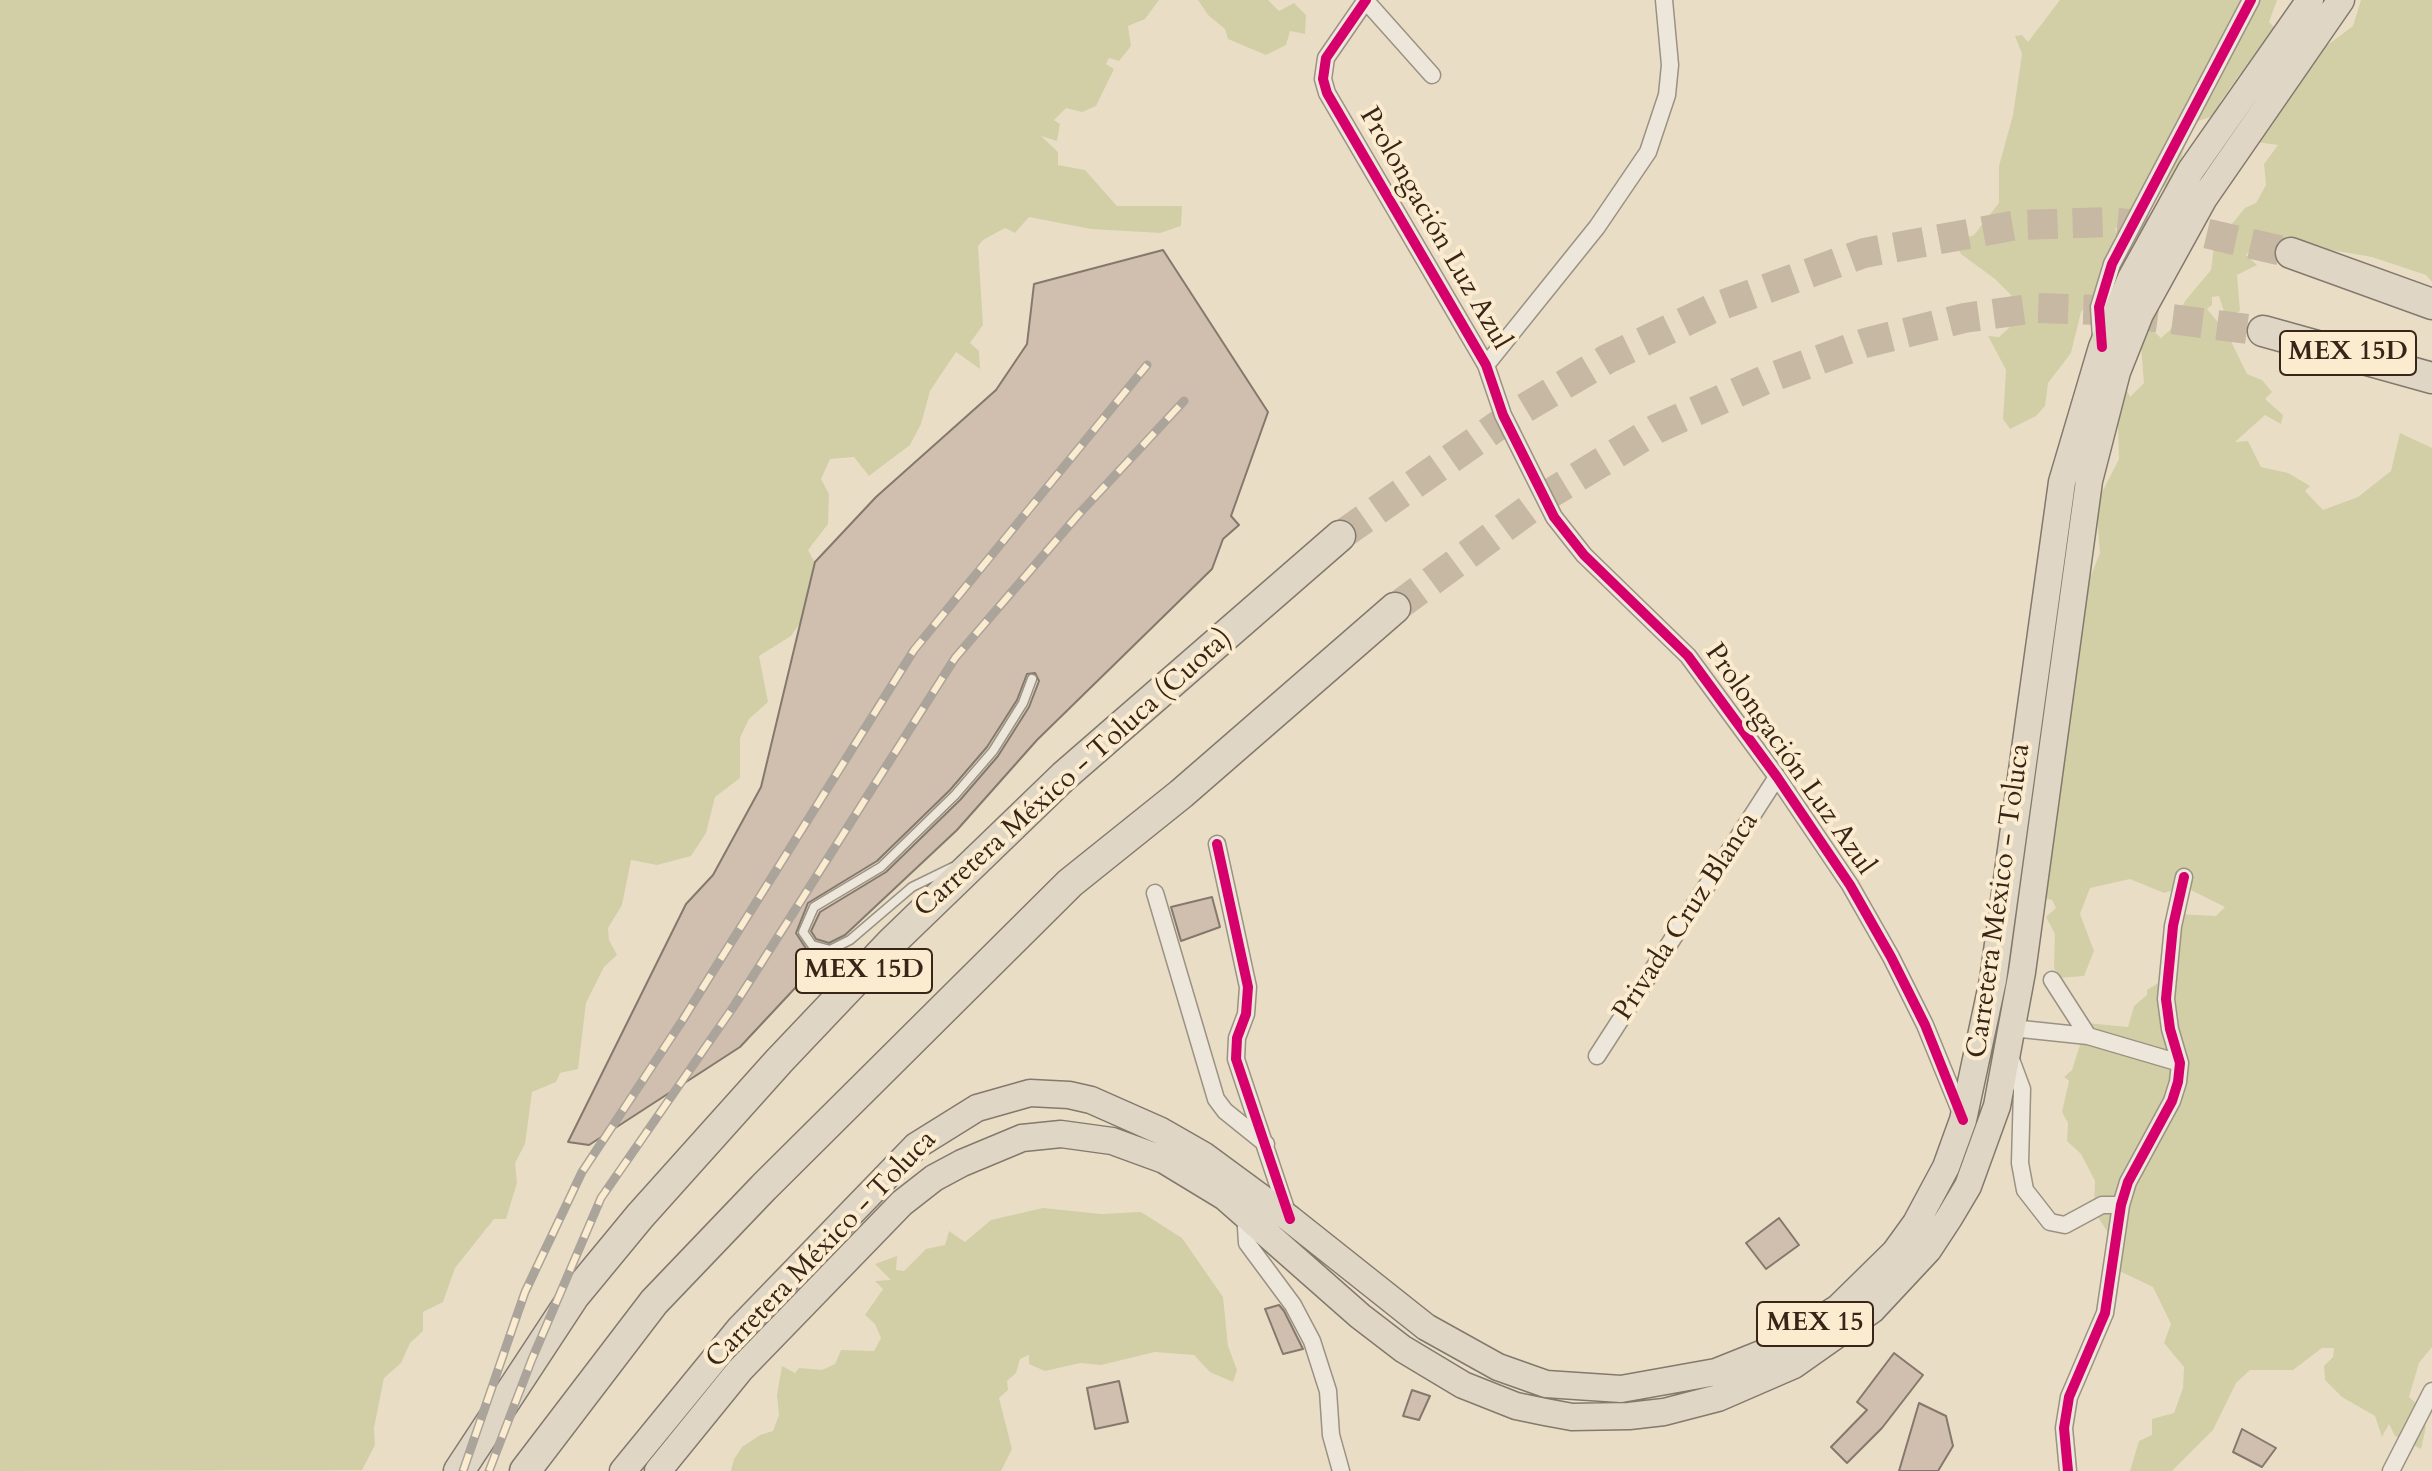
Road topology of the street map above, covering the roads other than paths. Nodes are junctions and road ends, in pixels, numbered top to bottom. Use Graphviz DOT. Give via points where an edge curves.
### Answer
graph roads {
  1 [pos="1366,0"];
  2 [pos="1664,0"];
  3 [pos="2251,0"];
  4 [pos="2310,0"];
  5 [pos="2341,0"];
  6 [pos="1432,75"];
  7 [pos="2291,253"];
  8 [pos="2432,304"];
  9 [pos="2263,331"];
  10 [pos="2102,347"];
  11 [pos="1486,365"];
  12 [pos="2432,378"];
  13 [pos="1340,536"];
  14 [pos="1395,608"];
  15 [pos="1032,679"];
  16 [pos="1777,777"];
  17 [pos="1217,844"];
  18 [pos="986,851"];
  19 [pos="2184,877"];
  20 [pos="1155,893"];
  21 [pos="2052,980"];
  22 [pos="2088,1036"];
  23 [pos="2010,1040"];
  24 [pos="1597,1056"];
  25 [pos="2180,1063"];
  26 [pos="1963,1120"];
  27 [pos="1267,1145"];
  28 [pos="2121,1205"];
  29 [pos="1245,1212"];
  30 [pos="1290,1219"];
  31 [pos="2432,1391"];
  32 [pos="459,1471"];
  33 [pos="525,1471"];
  34 [pos="623,1471"];
  35 [pos="658,1471"];
  36 [pos="1341,1471"];
  37 [pos="2068,1471"];
  38 [pos="2391,1471"];
  1 -- 6 [label="street"];
  1 -- 11 [label="street, Prolongación Luz Azul" via="1326,58 1327,93"];
  2 -- 11 [label="street" via="1667,95 1648,152 1597,227"];
  3 -- 10 [label="street" via="2112,264 2099,307"];
  4 -- 10 [label="main road, Carretera México - Toluca / MEX 15" via="2191,170 2131,278"];
  5 -- 23 [label="main road, Carretera México - Toluca / MEX 15" via="2204,198 2140,314 2117,372 2086,496"];
  7 -- 8 [label="highway, MEX 15D"];
  9 -- 12 [label="highway, MEX 15D"];
  10 -- 26 [label="main road, Carretera México - Toluca / MEX 15" via="2062,482 1993,980"];
  11 -- 16 [label="street, Prolongación Luz Azul" via="1503,415 1554,517 1584,555 1688,656"];
  13 -- 18 [label="highway, Carretera México - Toluca (Cuota) / MEX 15D" via="1064,776"];
  14 -- 33 [label="highway, MEX 15D" via="1070,883 654,1302"];
  15 -- 18 [label="lane" via="993,751 955,795 881,867 814,907 803,932 812,945 830,950 850,940 912,887"];
  16 -- 24 [label="street, Privada Cruz Blanca"];
  16 -- 26 [label="street, Prolongación Luz Azul" via="1891,957"];
  17 -- 27 [label="street" via="1248,987 1236,1059"];
  18 -- 32 [label="highway, Carretera México - Toluca (Cuota) / MEX 15D" via="891,943 640,1216 574,1296"];
  19 -- 25 [label="street" via="2166,999"];
  20 -- 27 [label="street" via="1216,1099"];
  21 -- 22 [label="street"];
  22 -- 23 [label="street"];
  22 -- 25 [label="street"];
  23 -- 28 [label="street" via="2022,1089 2020,1163 2025,1190 2050,1222 2065,1225 2102,1205"];
  23 -- 29 [label="main road, Carretera México - Toluca / MEX 15" via="1990,1129 1968,1186 1902,1281 1844,1334 1794,1365 1718,1398 1664,1412 1572,1417 1516,1406 1463,1385 1360,1316"];
  25 -- 28 [label="street" via="2172,1101"];
  26 -- 30 [label="main road, Carretera México - Toluca / MEX 15" via="1946,1167 1916,1223 1895,1252 1838,1308 1801,1335 1734,1367 1643,1387 1567,1387 1498,1367 1395,1305"];
  27 -- 30 [label="street"];
  28 -- 37 [label="street" via="2108,1301 2069,1397 2064,1428"];
  29 -- 35 [label="main road, Carretera México - Toluca / MEX 15" via="1164,1160 1112,1141 1061,1134 1022,1138 990,1149 934,1178 902,1203 740,1370"];
  29 -- 36 [label="street" via="1247,1243 1293,1305 1312,1341 1328,1391 1331,1435"];
  30 -- 34 [label="main road, Carretera México - Toluca / MEX 15" via="1203,1155 1091,1100 1030,1093 977,1108 916,1146 740,1328"];
  31 -- 38 [label="street"];
}
